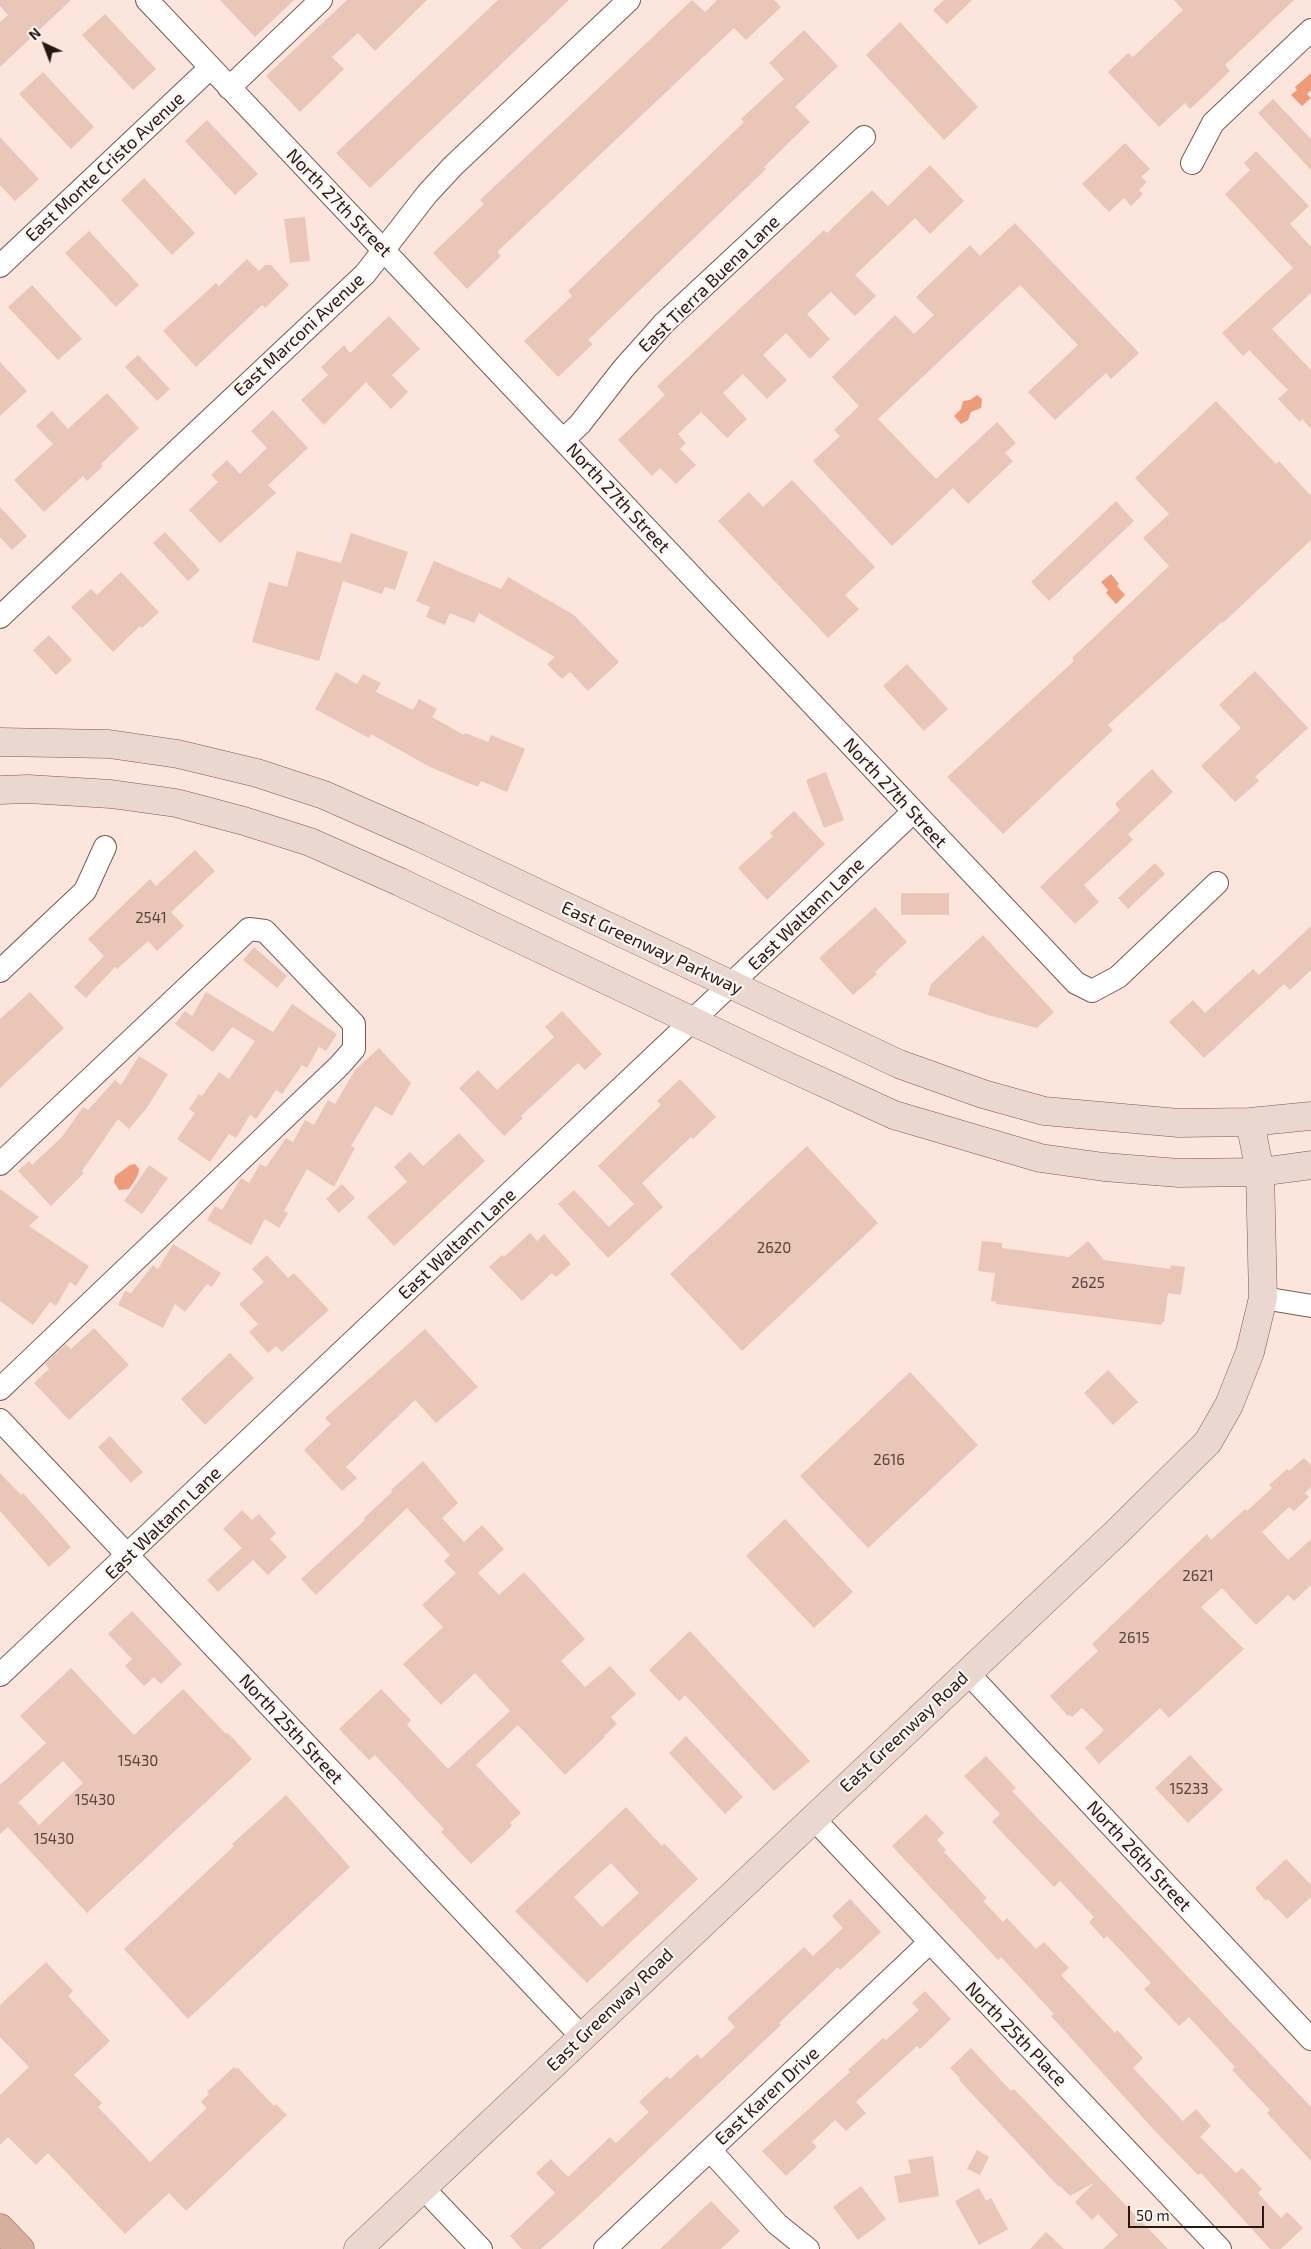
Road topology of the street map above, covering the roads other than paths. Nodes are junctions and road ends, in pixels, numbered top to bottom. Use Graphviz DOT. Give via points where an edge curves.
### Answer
graph roads {
  1 [pos="147,0"];
  2 [pos="321,0"];
  3 [pos="629,0"];
  4 [pos="1311,30"];
  5 [pos="210,68"];
  6 [pos="229,88"];
  7 [pos="864,137"];
  8 [pos="1192,163"];
  9 [pos="384,250"];
  10 [pos="0,266"];
  11 [pos="563,440"];
  12 [pos="0,617"];
  13 [pos="0,742"];
  14 [pos="0,790"];
  15 [pos="913,812"];
  16 [pos="105,847"];
  17 [pos="1217,883"];
  18 [pos="0,971"];
  19 [pos="732,984"];
  20 [pos="692,1021"];
  21 [pos="983,1094"];
  22 [pos="1311,1116"];
  23 [pos="1250,1122"];
  24 [pos="966,1135"];
  25 [pos="0,1164"];
  26 [pos="1311,1165"];
  27 [pos="1260,1172"];
  28 [pos="1263,1298"];
  29 [pos="1311,1306"];
  30 [pos="0,1389"];
  31 [pos="0,1420"];
  32 [pos="128,1556"];
  33 [pos="967,1672"];
  34 [pos="0,1675"];
  35 [pos="813,1818"];
  36 [pos="929,1943"];
  37 [pos="582,2037"];
  38 [pos="1311,2040"];
  39 [pos="710,2150"];
  40 [pos="422,2188"];
  41 [pos="0,2228"];
  42 [pos="20,2249"];
  43 [pos="358,2249"];
  44 [pos="481,2249"];
  45 [pos="606,2249"];
  46 [pos="808,2249"];
  47 [pos="1220,2249"];
  1 -- 5 [label="street, North 27th Street"];
  2 -- 6 [label="street"];
  3 -- 9 [label="street, East Marconi Avenue" via="453,166"];
  4 -- 8 [label="street" via="1213,123"];
  5 -- 6 [label="street, North 27th Street"];
  5 -- 10 [label="street, East Monte Cristo Avenue"];
  6 -- 9 [label="street, North 27th Street"];
  7 -- 11 [label="street, East Tierra Buena Lane" via="664,323"];
  9 -- 11 [label="street, North 27th Street"];
  9 -- 12 [label="street, East Marconi Avenue" via="365,274"];
  11 -- 15 [label="street, North 27th Street"];
  13 -- 19 [label="main road, East Greenway Parkway" via="109,744 178,754 257,772 307,789 419,837"];
  14 -- 20 [label="main road" via="111,794 176,803 300,839 409,886"];
  15 -- 17 [label="street, North 27th Street" via="1076,983 1092,991 1118,977"];
  15 -- 19 [label="street, East Waltann Lane"];
  16 -- 18 [label="street" via="85,891"];
  19 -- 20 [label="street, East Waltann Lane"];
  19 -- 21 [label="main road, East Greenway Parkway" via="899,1064"];
  20 -- 24 [label="main road" via="894,1115"];
  20 -- 32 [label="street, East Waltann Lane"];
  21 -- 23 [label="main road, East Greenway Parkway" via="1044,1111 1108,1118 1179,1123"];
  21 -- 24 [label="main road"];
  22 -- 23 [label="main road, East Greenway Parkway"];
  23 -- 27 [label="main road, East Greenway Road"];
  24 -- 27 [label="main road" via="1040,1158 1104,1167 1179,1173"];
  25 -- 30 [label="street" via="249,929 264,931 354,1024 354,1049 339,1066"];
  26 -- 27 [label="main road"];
  27 -- 28 [label="main road, East Greenway Road"];
  28 -- 29 [label="street"];
  28 -- 33 [label="main road, East Greenway Road" via="1250,1352 1229,1405 1208,1442 1124,1526"];
  31 -- 32 [label="street, North 25th Street"];
  32 -- 34 [label="street, East Waltann Lane"];
  32 -- 37 [label="street, North 25th Street"];
  33 -- 35 [label="main road, East Greenway Road"];
  33 -- 38 [label="street, North 26th Street"];
  35 -- 36 [label="street, North 25th Place"];
  35 -- 37 [label="main road, East Greenway Road"];
  36 -- 39 [label="street, East Karen Drive"];
  36 -- 47 [label="street, North 25th Place"];
  37 -- 40 [label="main road, East Greenway Road"];
  39 -- 45 [label="street, East Karen Drive"];
  39 -- 46 [label="street" via="777,2224"];
  40 -- 43 [label="main road, East Greenway Road"];
  40 -- 44 [label="street"];
  41 -- 42 [label="main road"];
}
